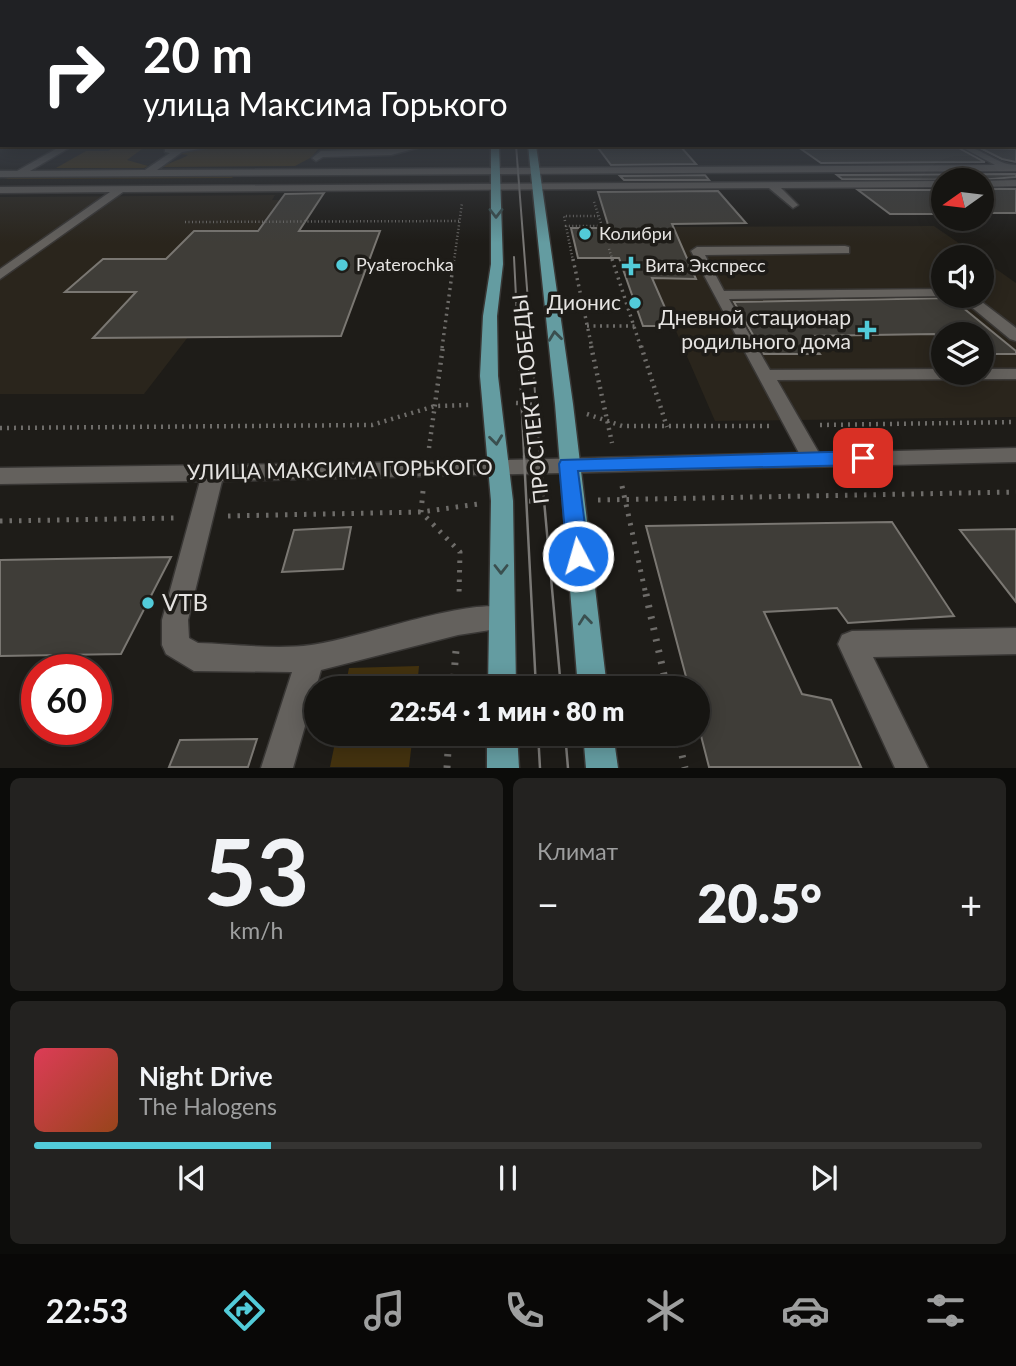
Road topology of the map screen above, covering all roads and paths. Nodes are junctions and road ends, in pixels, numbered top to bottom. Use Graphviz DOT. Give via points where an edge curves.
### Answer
graph roads {
  1 [pos="23,171"];
  2 [pos="150,171"];
  3 [pos="495,171"];
  4 [pos="534,171"];
  5 [pos="915,171"];
  6 [pos="147,173"];
  7 [pos="0,174"];
  8 [pos="17,174"];
  9 [pos="535,178"];
  10 [pos="1016,183"];
  11 [pos="931,184"];
  12 [pos="994,184"];
  13 [pos="772,185"];
  14 [pos="496,187"];
  15 [pos="0,190"];
  16 [pos="120,190"];
  17 [pos="793,205"];
  18 [pos="562,207"];
  19 [pos="584,207"];
  20 [pos="596,207"];
  21 [pos="564,216"];
  22 [pos="598,216"];
  23 [pos="460,221"];
  24 [pos="185,222"];
  25 [pos="566,226"];
  26 [pos="602,226"];
  27 [pos="575,243"];
  28 [pos="609,249"];
  29 [pos="845,250"];
  30 [pos="0,275"];
  31 [pos="931,293"];
  32 [pos="719,295"];
  33 [pos="582,301"];
  34 [pos="627,301"];
  35 [pos="980,308"];
  36 [pos="587,326"];
  37 [pos="635,326"];
  38 [pos="1016,336"];
  39 [pos="1016,374"];
  40 [pos="765,375"];
  41 [pos="491,404"];
  42 [pos="564,404"];
  43 [pos="1016,422"];
  44 [pos="667,426"];
  45 [pos="794,426"];
  46 [pos="0,428"];
  47 [pos="1016,455"];
  48 [pos="812,459"];
  49 [pos="568,464"];
  50 [pos="499,467"];
  51 [pos="214,473"];
  52 [pos="0,476"];
  53 [pos="501,618"];
  54 [pos="1016,641"];
  55 [pos="310,660"];
  56 [pos="502,676"];
  57 [pos="592,676"];
  58 [pos="449,746"];
  59 [pos="502,746"];
  60 [pos="599,746"];
  61 [pos="680,746"];
  62 [pos="277,768"];
  63 [pos="447,768"];
  64 [pos="503,768"];
  65 [pos="602,768"];
  66 [pos="685,768"];
  67 [pos="912,768"];
  1 -- 8 [label="street"];
  2 -- 6 [label="street"];
  3 -- 6 [label="street"];
  3 -- 9 [label="street"];
  3 -- 14 [label="main road, ПРОСПЕКТ ПОБЕДЫ"];
  4 -- 9 [label="main road, ПРОСПЕКТ ПОБЕДЫ"];
  5 -- 9 [label="street"];
  6 -- 8 [label="street"];
  7 -- 8 [label="street"];
  9 -- 13 [label="street"];
  9 -- 14 [label="street"];
  42 -- 9 [label="main road, ПРОСПЕКТ ПОБЕДЫ, one-way"];
  10 -- 12 [label="street"];
  11 -- 13 [label="street"];
  13 -- 17 [label="street"];
  14 -- 16 [label="street"];
  14 -- 41 [label="main road, ПРОСПЕКТ ПОБЕДЫ, one-way"];
  15 -- 16 [label="street"];
  16 -- 30 [label="street"];
  18 -- 21 [label="path"];
  19 -- 20 [label="path"];
  21 -- 22 [label="path"];
  21 -- 25 [label="path"];
  23 -- 24 [label="path"];
  25 -- 26 [label="path"];
  25 -- 27 [label="path" via="569,243"];
  28 -- 34 [label="path"];
  29 -- 32 [label="street" via="697,251"];
  31 -- 32 [label="street"];
  32 -- 40 [label="street"];
  33 -- 34 [label="path"];
  34 -- 37 [label="path"];
  35 -- 38 [label="street"];
  36 -- 37 [label="path"];
  37 -- 44 [label="path"];
  39 -- 40 [label="street"];
  40 -- 45 [label="street"];
  41 -- 42 [label="path"];
  41 -- 46 [label="path" via="435,406 372,425"];
  41 -- 50 [label="main road, ПРОСПЕКТ ПОБЕДЫ, one-way"];
  42 -- 44 [label="path" via="622,426"];
  42 -- 49 [label="main road, ПРОСПЕКТ ПОБЕДЫ"];
  43 -- 45 [label="path"];
  44 -- 45 [label="path"];
  45 -- 48 [label="street"];
  47 -- 48 [label="street, УЛИЦА МАКСИМА ГОРЬКОГО"];
  48 -- 49 [label="street, УЛИЦА МАКСИМА ГОРЬКОГО"];
  49 -- 50 [label="street, УЛИЦА МАКСИМА ГОРЬКОГО"];
  57 -- 49 [label="main road, ПРОСПЕКТ ПОБЕДЫ, one-way"];
  50 -- 51 [label="street, УЛИЦА МАКСИМА ГОРЬКОГО"];
  50 -- 53 [label="main road, ПРОСПЕКТ ПОБЕДЫ, one-way"];
  51 -- 52 [label="street, УЛИЦА МАКСИМА ГОРЬКОГО"];
  51 -- 55 [label="street" via="175,620 176,645 194,657"];
  53 -- 55 [label="street" via="458,623"];
  53 -- 56 [label="main road, ПРОСПЕКТ ПОБЕДЫ"];
  54 -- 67 [label="street" via="852,645"];
  55 -- 62 [label="street"];
  58 -- 63 [label="path"];
  59 -- 64 [label="main road"];
  60 -- 65 [label="main road"];
  61 -- 66 [label="path"];
}
